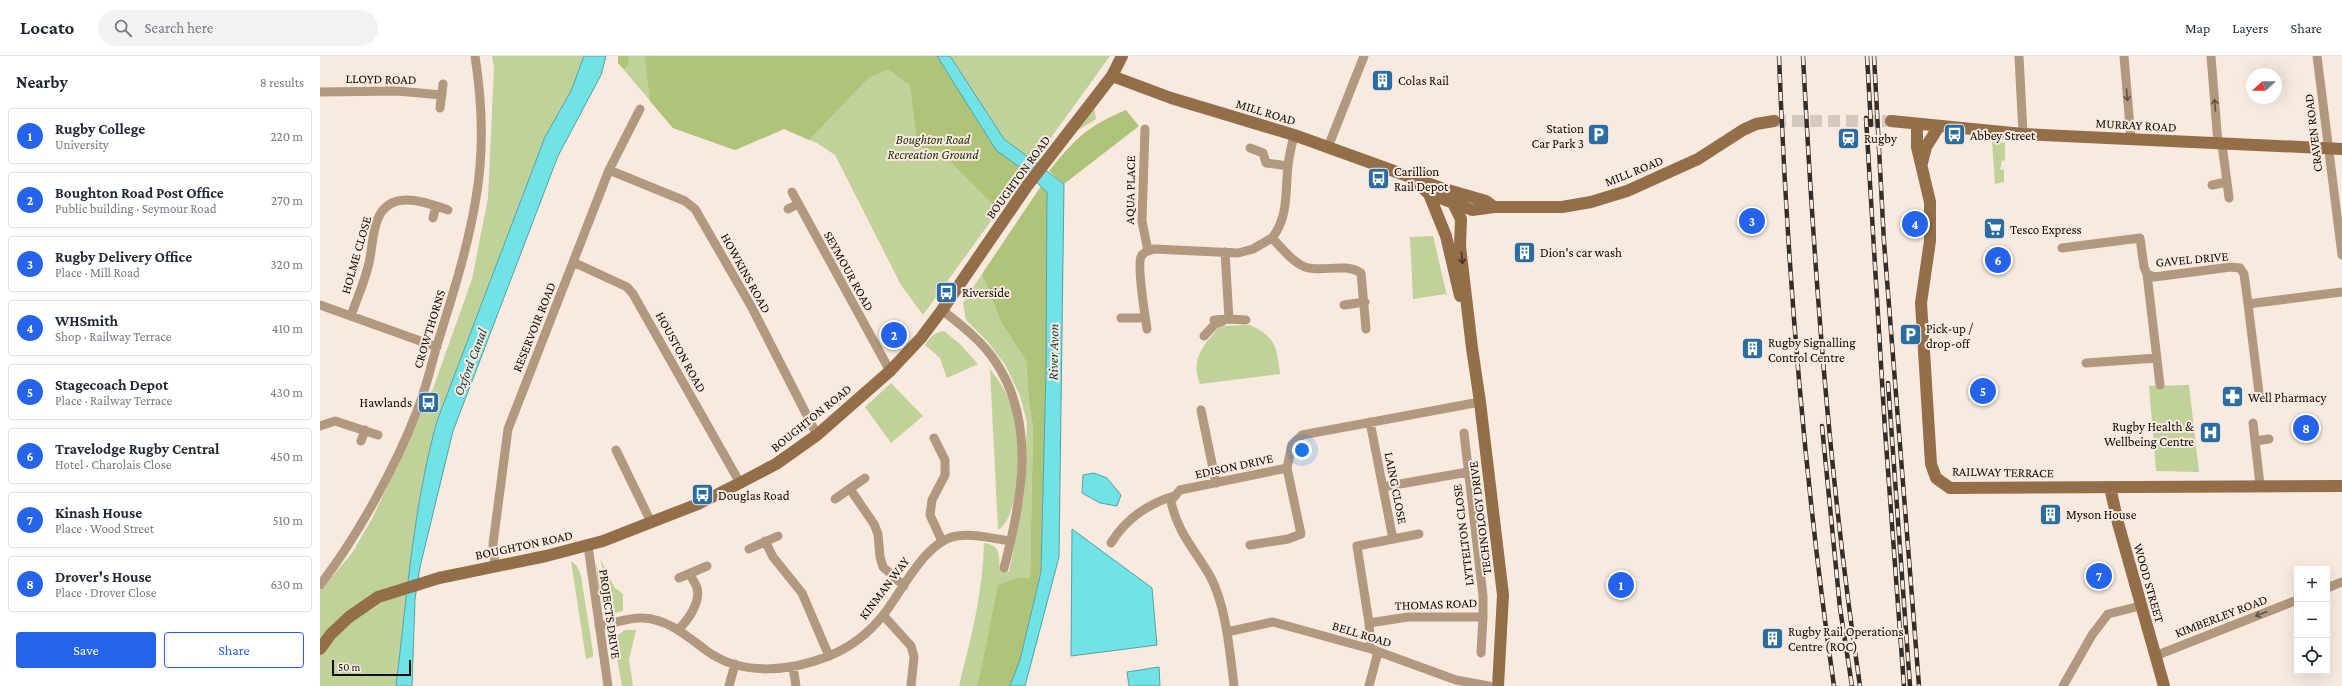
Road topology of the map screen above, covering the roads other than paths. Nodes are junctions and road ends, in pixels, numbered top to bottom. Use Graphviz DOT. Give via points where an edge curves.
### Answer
graph roads {
  1 [pos="475,56"];
  2 [pos="1122,56"];
  3 [pos="1364,56"];
  4 [pos="2019,56"];
  5 [pos="2124,56"];
  6 [pos="2211,56"];
  7 [pos="2317,56"];
  8 [pos="1112,76"];
  9 [pos="443,84"];
  10 [pos="320,92"];
  11 [pos="442,95"];
  12 [pos="440,108"];
  13 [pos="640,109"];
  14 [pos="1774,121"];
  15 [pos="1891,121"];
  16 [pos="1929,125"];
  17 [pos="1145,129"];
  18 [pos="2023,134"];
  19 [pos="1294,135"];
  20 [pos="2131,139"];
  21 [pos="2220,144"];
  22 [pos="1328,147"];
  23 [pos="1250,148"];
  24 [pos="2327,149"];
  25 [pos="2342,149"];
  26 [pos="1922,164"];
  27 [pos="1288,166"];
  28 [pos="609,170"];
  29 [pos="2227,182"];
  30 [pos="2212,185"];
  31 [pos="1432,190"];
  32 [pos="792,192"];
  33 [pos="2229,198"];
  34 [pos="1457,199"];
  35 [pos="798,204"];
  36 [pos="436,206"];
  37 [pos="1494,207"];
  38 [pos="788,209"];
  39 [pos="448,210"];
  40 [pos="1472,210"];
  41 [pos="433,218"];
  42 [pos="1461,219"];
  43 [pos="1272,238"];
  44 [pos="1446,239"];
  45 [pos="2062,248"];
  46 [pos="1148,251"];
  47 [pos="1225,252"];
  48 [pos="2342,255"];
  49 [pos="573,262"];
  50 [pos="2147,274"];
  51 [pos="2342,292"];
  52 [pos="1365,302"];
  53 [pos="2248,304"];
  54 [pos="320,305"];
  55 [pos="1344,305"];
  56 [pos="942,310"];
  57 [pos="351,316"];
  58 [pos="1121,318"];
  59 [pos="1145,318"];
  60 [pos="1214,320"];
  61 [pos="1228,320"];
  62 [pos="1246,320"];
  63 [pos="1366,329"];
  64 [pos="1147,330"];
  65 [pos="1204,336"];
  66 [pos="437,346"];
  67 [pos="1472,348"];
  68 [pos="2157,358"];
  69 [pos="2086,363"];
  70 [pos="890,371"];
  71 [pos="2160,386"];
  72 [pos="2260,393"];
  73 [pos="1480,402"];
  74 [pos="1201,410"];
  75 [pos="1370,422"];
  76 [pos="2253,423"];
  77 [pos="320,426"];
  78 [pos="365,430"];
  79 [pos="1464,432"];
  80 [pos="378,435"];
  81 [pos="817,435"];
  82 [pos="934,438"];
  83 [pos="2269,439"];
  84 [pos="361,441"];
  85 [pos="2255,441"];
  86 [pos="616,450"];
  87 [pos="1287,468"];
  88 [pos="1468,472"];
  89 [pos="865,478"];
  90 [pos="740,483"];
  91 [pos="1216,483"];
  92 [pos="2260,485"];
  93 [pos="2342,486"];
  94 [pos="1383,487"];
  95 [pos="2110,488"];
  96 [pos="850,489"];
  97 [pos="1174,496"];
  98 [pos="835,499"];
  99 [pos="651,522"];
  100 [pos="1419,534"];
  101 [pos="778,536"];
  102 [pos="1393,539"];
  103 [pos="765,541"];
  104 [pos="942,541"];
  105 [pos="1011,541"];
  106 [pos="1111,543"];
  107 [pos="1250,545"];
  108 [pos="588,546"];
  109 [pos="749,549"];
  110 [pos="707,566"];
  111 [pos="495,567"];
  112 [pos="1004,568"];
  113 [pos="690,574"];
  114 [pos="679,578"];
  115 [pos="2342,582"];
  116 [pos="320,585"];
  117 [pos="904,586"];
  118 [pos="2330,587"];
  119 [pos="1483,596"];
  120 [pos="2294,601"];
  121 [pos="2140,606"];
  122 [pos="883,615"];
  123 [pos="1483,617"];
  124 [pos="1369,622"];
  125 [pos="598,626"];
  126 [pos="678,630"];
  127 [pos="1227,632"];
  128 [pos="320,649"];
  129 [pos="1375,650"];
  130 [pos="1481,654"];
  131 [pos="829,656"];
  132 [pos="2155,656"];
  133 [pos="735,664"];
  134 [pos="793,668"];
  135 [pos="1455,683"];
  136 [pos="608,686"];
  137 [pos="729,686"];
  138 [pos="796,686"];
  139 [pos="911,686"];
  140 [pos="1234,686"];
  141 [pos="1369,686"];
  142 [pos="1489,686"];
  143 [pos="1498,686"];
  144 [pos="2063,686"];
  145 [pos="2164,686"];
  1 -- 66 [label="street, CROWTHORNS" via="480,138 477,197 461,271"];
  2 -- 8 [label="street, BOUGHTON ROAD"];
  3 -- 22 [label="street"];
  4 -- 18 [label="street"];
  5 -- 20 [label="street, one-way"];
  21 -- 6 [label="street, one-way"];
  7 -- 24 [label="street, CRAVEN ROAD"];
  8 -- 19 [label="street, MILL ROAD" via="1171,98"];
  8 -- 56 [label="street, BOUGHTON ROAD" via="1027,186"];
  9 -- 11 [label="street"];
  10 -- 11 [label="street, LLOYD ROAD" via="397,91"];
  11 -- 12 [label="street"];
  13 -- 28 [label="street, RESERVOIR ROAD"];
  14 -- 37 [label="street, MILL ROAD" via="1756,124 1743,130 1698,159 1628,191 1562,207"];
  15 -- 16 [label="street"];
  16 -- 18 [label="street, MURRAY ROAD"];
  16 -- 26 [label="street, RAILWAY TERRACE"];
  16 -- 26 [label="street, RAILWAY TERRACE" via="1917,147"];
  17 -- 46 [label="street, AQUA PLACE" via="1142,221"];
  18 -- 20 [label="street, MURRAY ROAD"];
  19 -- 22 [label="street, MILL ROAD"];
  19 -- 27 [label="street"];
  20 -- 21 [label="street, MURRAY ROAD"];
  21 -- 24 [label="street, MURRAY ROAD"];
  21 -- 29 [label="street"];
  22 -- 31 [label="street, MILL ROAD" via="1411,177"];
  23 -- 27 [label="street" via="1263,153 1266,163"];
  24 -- 25 [label="street, MURRAY ROAD"];
  24 -- 48 [label="street, CRAVEN ROAD"];
  26 -- 95 [label="street, RAILWAY TERRACE" via="1930,200 1930,235 1920,303 1931,464 1936,478 1950,488"];
  27 -- 43 [label="street" via="1284,213 1280,228"];
  28 -- 49 [label="street, RESERVOIR ROAD"];
  28 -- 81 [label="street, HOWKINS ROAD" via="685,201 695,209 750,306"];
  29 -- 30 [label="street"];
  29 -- 33 [label="street"];
  31 -- 34 [label="street"];
  31 -- 44 [label="street, TECHNOLOGY DRIVE"];
  32 -- 35 [label="street, SEYMOUR ROAD"];
  34 -- 37 [label="street" via="1486,201"];
  34 -- 40 [label="street"];
  34 -- 42 [label="street"];
  34 -- 44 [label="street"];
  35 -- 38 [label="street"];
  35 -- 70 [label="street, SEYMOUR ROAD"];
  36 -- 39 [label="street, HOLME CLOSE"];
  36 -- 41 [label="street"];
  36 -- 57 [label="street, HOLME CLOSE" via="408,199 395,203 382,212 376,224 368,268"];
  37 -- 40 [label="street, MILL ROAD"];
  40 -- 42 [label="street"];
  42 -- 67 [label="street, TECHNOLOGY DRIVE, one-way" via="1460,246"];
  43 -- 47 [label="street" via="1253,249 1238,253"];
  43 -- 52 [label="street" via="1293,260 1306,267 1354,268 1361,273"];
  44 -- 67 [label="street, TECHNOLOGY DRIVE"];
  45 -- 50 [label="street, GAVEL DRIVE" via="2140,238"];
  46 -- 47 [label="street" via="1154,249"];
  46 -- 59 [label="street" via="1141,257 1140,267"];
  47 -- 61 [label="street"];
  49 -- 90 [label="street, HOUSTON ROAD" via="627,287 633,294"];
  49 -- 111 [label="street, RESERVOIR ROAD" via="508,429 493,544"];
  50 -- 53 [label="street, GAVEL DRIVE" via="2154,277 2240,268 2244,274"];
  50 -- 68 [label="street"];
  51 -- 53 [label="street"];
  52 -- 55 [label="street"];
  52 -- 63 [label="street"];
  53 -- 72 [label="street"];
  54 -- 57 [label="street"];
  56 -- 70 [label="street, BOUGHTON ROAD" via="921,338"];
  56 -- 105 [label="street" via="976,338 995,361 1009,386 1018,413 1023,454 1019,500"];
  57 -- 66 [label="street"];
  58 -- 59 [label="street"];
  59 -- 64 [label="street"];
  60 -- 61 [label="street"];
  61 -- 62 [label="street"];
  61 -- 65 [label="street" via="1215,324"];
  66 -- 116 [label="street, CROWTHORNS" via="418,410 400,453 337,563"];
  67 -- 73 [label="street, TECHNOLOGY DRIVE"];
  68 -- 69 [label="street"];
  68 -- 71 [label="street"];
  70 -- 81 [label="street, BOUGHTON ROAD"];
  73 -- 75 [label="street, EDISON DRIVE"];
  73 -- 143 [label="street, TECHNOLOGY DRIVE" via="1503,595"];
  74 -- 91 [label="street"];
  75 -- 87 [label="street, EDISON DRIVE" via="1302,435 1292,445"];
  75 -- 94 [label="street, LAING CLOSE"];
  76 -- 85 [label="street"];
  77 -- 78 [label="street" via="335,421"];
  78 -- 80 [label="street"];
  78 -- 84 [label="street"];
  79 -- 88 [label="street, LYTTELTON CLOSE"];
  81 -- 90 [label="street, BOUGHTON ROAD" via="776,464"];
  82 -- 104 [label="street" via="945,460 945,475 932,500 930,515"];
  83 -- 85 [label="street"];
  85 -- 92 [label="street"];
  86 -- 99 [label="street"];
  87 -- 91 [label="street, EDISON DRIVE"];
  87 -- 107 [label="street" via="1301,534 1288,539"];
  88 -- 94 [label="street, LYTTELTON CLOSE"];
  88 -- 119 [label="street, LYTTELTON CLOSE"];
  89 -- 96 [label="street"];
  90 -- 99 [label="street, BOUGHTON ROAD" via="698,504"];
  91 -- 97 [label="street, EDISON DRIVE" via="1180,490"];
  92 -- 93 [label="street, RAILWAY TERRACE"];
  92 -- 95 [label="street, RAILWAY TERRACE"];
  94 -- 102 [label="street, LAING CLOSE"];
  95 -- 121 [label="street, WOOD STREET"];
  96 -- 98 [label="street"];
  96 -- 117 [label="street" via="874,524 883,567"];
  97 -- 106 [label="street, EDISON DRIVE" via="1155,501 1114,528"];
  97 -- 127 [label="street" via="1171,501 1179,526 1194,554 1210,576"];
  99 -- 108 [label="street, BOUGHTON ROAD"];
  100 -- 102 [label="street"];
  101 -- 103 [label="street"];
  102 -- 124 [label="street, LAING CLOSE" via="1357,546"];
  103 -- 109 [label="street"];
  103 -- 131 [label="street" via="778,563 802,593"];
  104 -- 105 [label="street, KINMAN WAY" via="966,535"];
  104 -- 117 [label="street, KINMAN WAY" via="925,556"];
  105 -- 112 [label="street"];
  108 -- 111 [label="street, BOUGHTON ROAD"];
  108 -- 125 [label="street, PROJECTS DRIVE"];
  110 -- 113 [label="street"];
  111 -- 128 [label="street, BOUGHTON ROAD" via="439,578 378,597 356,611 331,634"];
  113 -- 114 [label="street"];
  113 -- 126 [label="street" via="698,595 695,606"];
  115 -- 118 [label="street"];
  117 -- 122 [label="street, KINMAN WAY"];
  119 -- 123 [label="street, THOMAS ROAD"];
  120 -- 132 [label="street, KIMBERLEY ROAD, one-way"];
  121 -- 132 [label="street, WOOD STREET"];
  121 -- 144 [label="street" via="2108,614 2092,635"];
  122 -- 131 [label="street, KINMAN WAY" via="864,635"];
  122 -- 139 [label="street" via="911,646 914,657"];
  123 -- 124 [label="street, THOMAS ROAD" via="1408,617"];
  123 -- 130 [label="street"];
  124 -- 129 [label="street, LAING CLOSE"];
  125 -- 126 [label="street, KINMAN WAY" via="643,618 661,622"];
  125 -- 136 [label="street, PROJECTS DRIVE"];
  126 -- 133 [label="street, KINMAN WAY" via="709,652"];
  127 -- 129 [label="street, BELL ROAD" via="1273,622"];
  127 -- 140 [label="street"];
  129 -- 135 [label="street, BELL ROAD"];
  129 -- 141 [label="street"];
  131 -- 134 [label="street, KINMAN WAY"];
  132 -- 145 [label="street, WOOD STREET"];
  133 -- 134 [label="street, KINMAN WAY" via="771,670"];
  133 -- 137 [label="street"];
  134 -- 138 [label="street"];
  135 -- 142 [label="street, BELL ROAD"];
}
